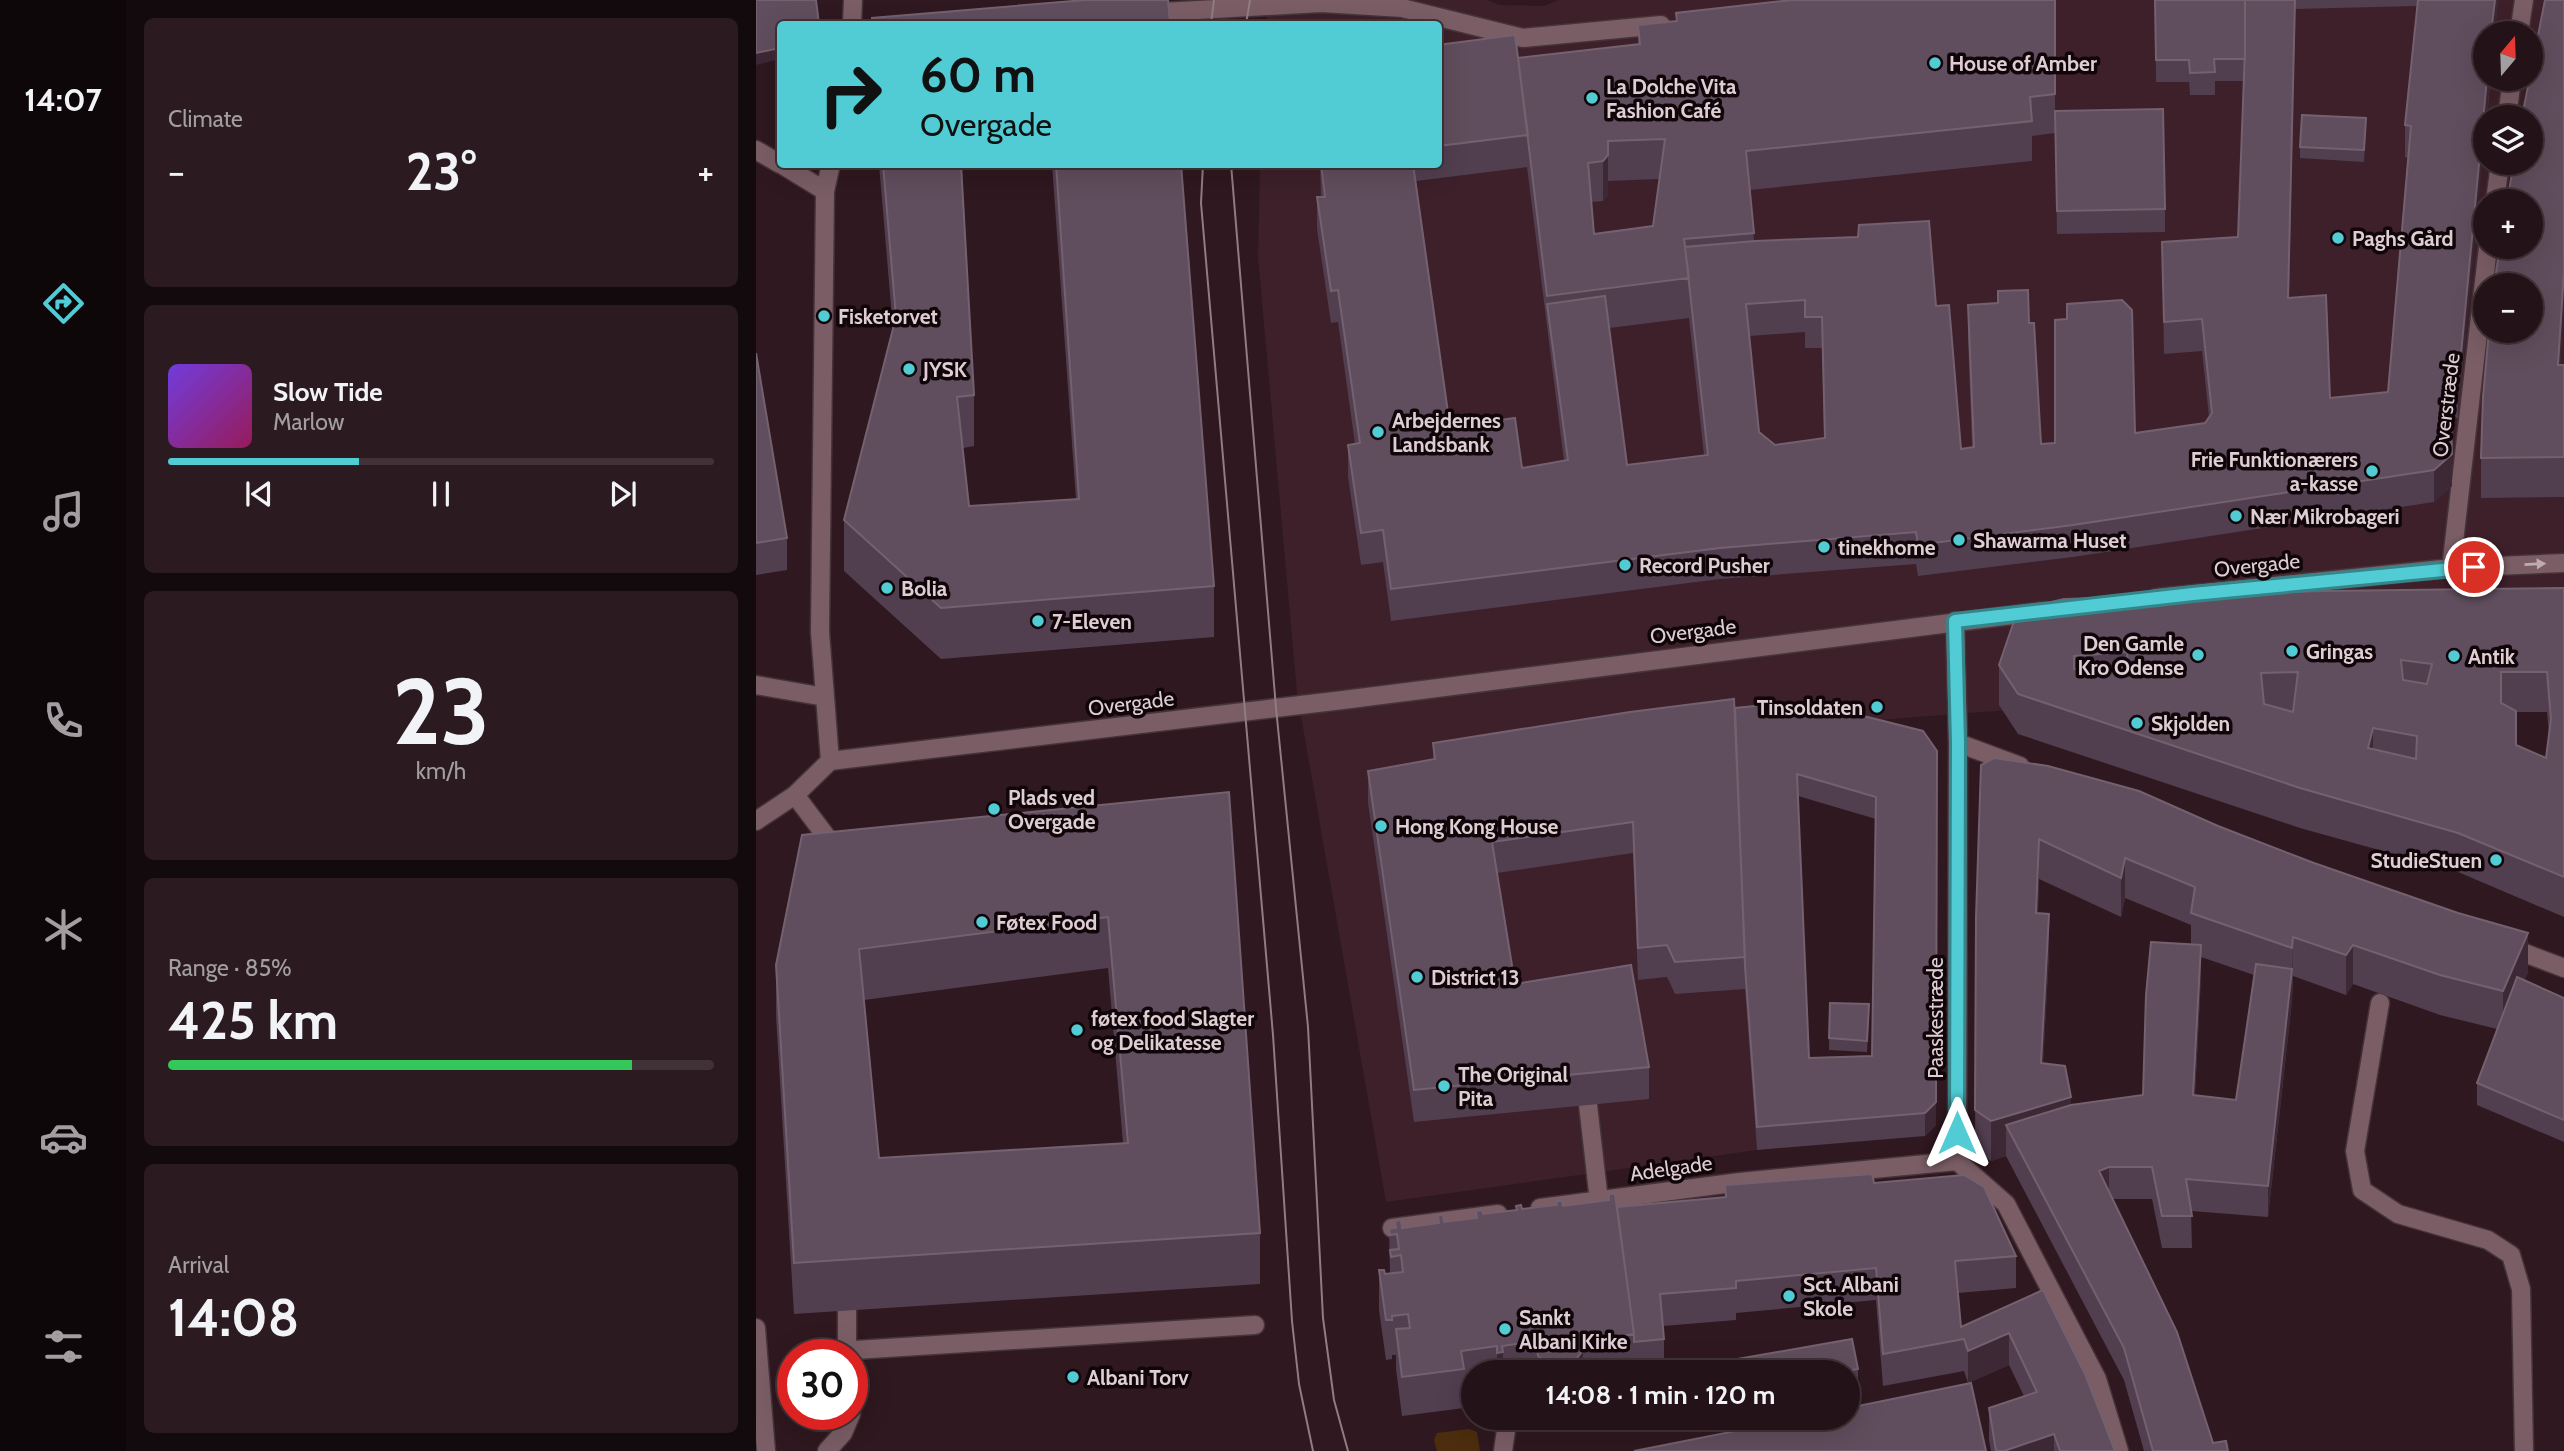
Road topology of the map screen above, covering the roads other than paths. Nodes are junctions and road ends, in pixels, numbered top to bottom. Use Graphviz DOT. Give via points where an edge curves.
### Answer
graph roads {
  1 [pos="853,0"];
  2 [pos="2524,0"];
  3 [pos="1123,15"];
  4 [pos="852,21"];
  5 [pos="2521,21"];
  6 [pos="1675,24"];
  7 [pos="756,150"];
  8 [pos="777,162"];
  9 [pos="788,168"];
  10 [pos="830,168"];
  11 [pos="825,191"];
  12 [pos="2487,259"];
  13 [pos="2564,563"];
  14 [pos="2451,568"];
  15 [pos="2141,600"];
  16 [pos="2061,609"];
  17 [pos="1955,621"];
  18 [pos="756,685"];
  19 [pos="825,697"];
  20 [pos="1958,743"];
  21 [pos="830,761"];
  22 [pos="2035,771"];
  23 [pos="795,795"];
  24 [pos="756,821"];
  25 [pos="851,870"];
  26 [pos="2487,938"];
  27 [pos="2564,968"];
  28 [pos="2380,1003"];
  29 [pos="1588,1105"];
  30 [pos="1957,1161"];
  31 [pos="1599,1201"];
  32 [pos="1392,1228"];
  33 [pos="847,1311"];
  34 [pos="1255,1325"];
  35 [pos="756,1328"];
  36 [pos="848,1339"];
  37 [pos="868,1349"];
  38 [pos="844,1430"];
  39 [pos="1506,1430"];
  40 [pos="766,1451"];
  41 [pos="827,1451"];
  42 [pos="1503,1451"];
  43 [pos="2119,1451"];
  44 [pos="2524,1451"];
  1 -- 4 [label="street"];
  2 -- 5 [label="street"];
  3 -- 6 [label="street" via="1321,3 1402,8 1523,38"];
  7 -- 8 [label="street"];
  9 -- 11 [label="street"];
  10 -- 11 [label="street"];
  11 -- 19 [label="street" via="820,632"];
  12 -- 14 [label="street, Overstræde"];
  14 -- 13 [label="street, Overgade, one-way"];
  14 -- 15 [label="street, Overgade"];
  16 -- 17 [label="street, Overgade"];
  17 -- 20 [label="street, Paaskestræde"];
  17 -- 21 [label="street, Overgade"];
  18 -- 19 [label="street"];
  19 -- 21 [label="street"];
  20 -- 22 [label="street"];
  20 -- 30 [label="street, Paaskestræde"];
  21 -- 23 [label="street"];
  23 -- 24 [label="street"];
  23 -- 25 [label="street"];
  26 -- 27 [label="street"];
  28 -- 44 [label="street" via="2355,1151 2362,1189 2398,1214 2488,1240 2511,1255 2521,1289"];
  29 -- 31 [label="street"];
  30 -- 31 [label="street, Adelgade"];
  30 -- 43 [label="street" via="2006,1204 2097,1379"];
  31 -- 32 [label="street, Adelgade"];
  33 -- 36 [label="street"];
  34 -- 37 [label="street"];
  35 -- 40 [label="street"];
  38 -- 41 [label="street"];
  39 -- 42 [label="street"];
}
